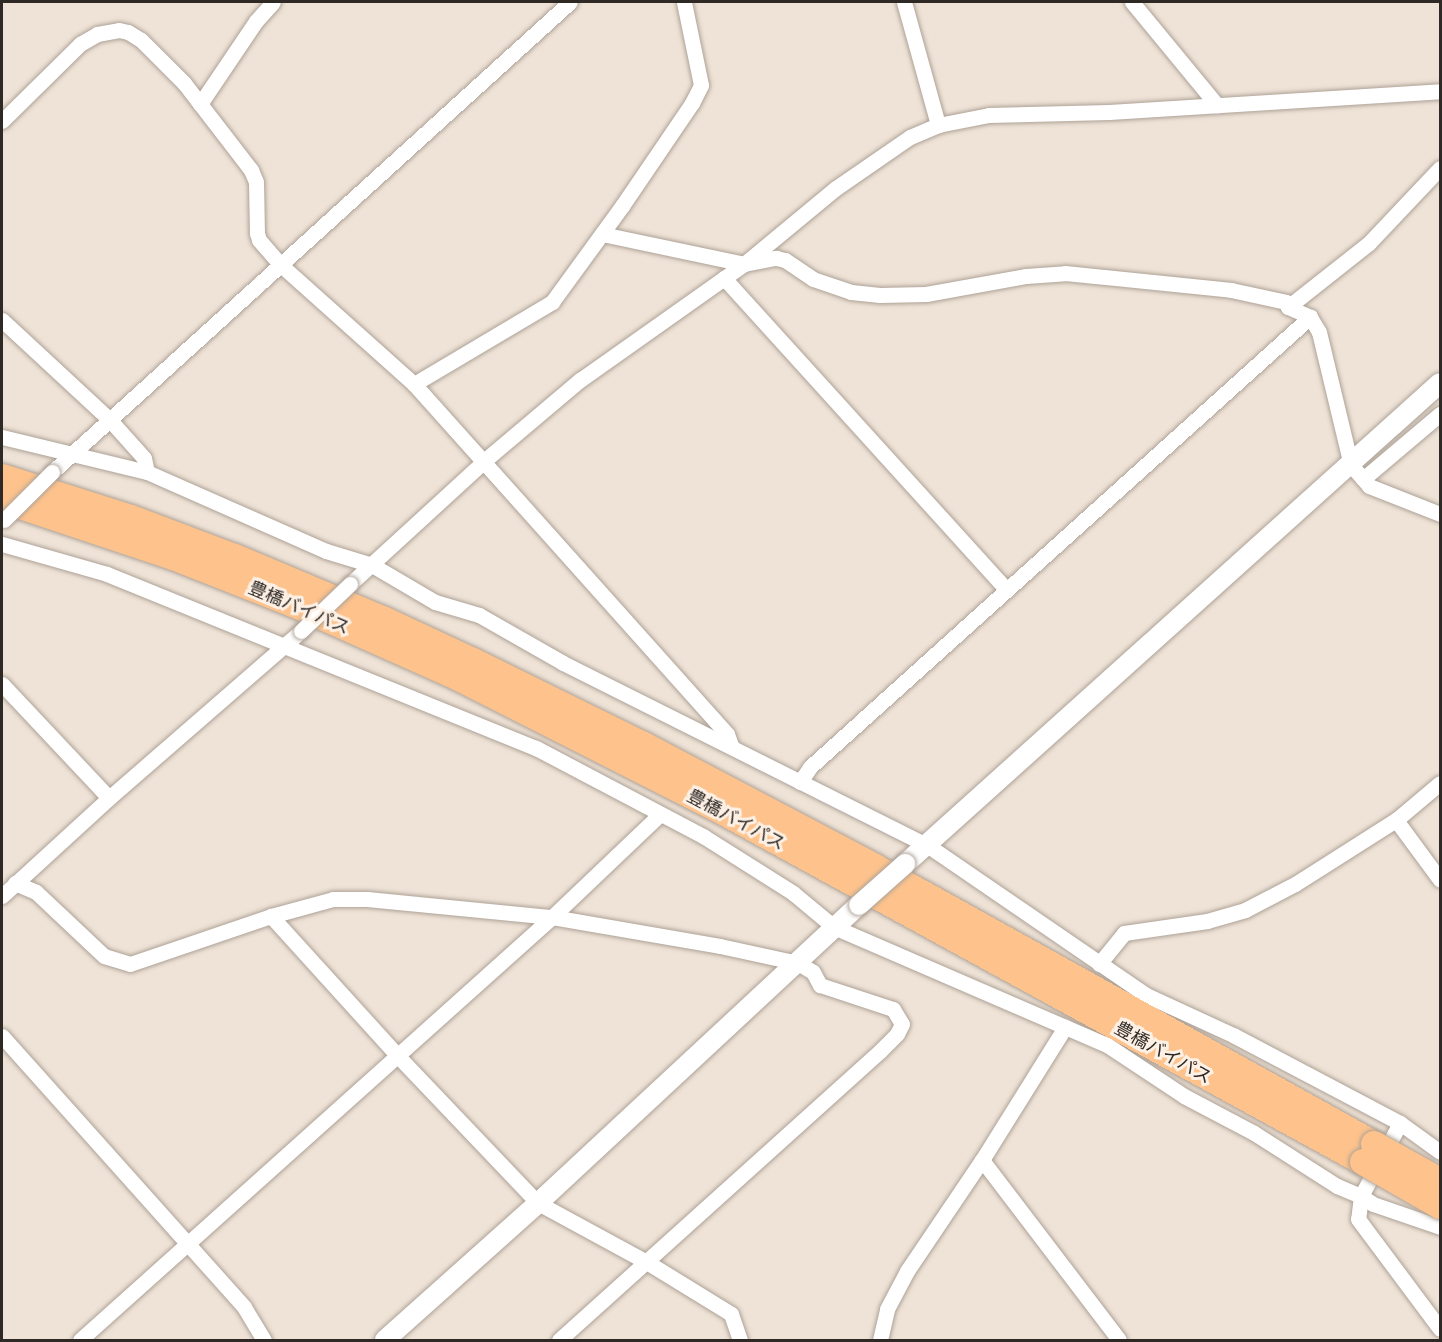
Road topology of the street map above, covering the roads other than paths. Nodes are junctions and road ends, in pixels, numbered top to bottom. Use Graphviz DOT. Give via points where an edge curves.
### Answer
graph roads {
  1 [pos="273,2"];
  2 [pos="570,2"];
  3 [pos="684,2"];
  4 [pos="904,2"];
  5 [pos="1132,2"];
  6 [pos="1440,92"];
  7 [pos="200,104"];
  8 [pos="1217,105"];
  9 [pos="2,121"];
  10 [pos="938,125"];
  11 [pos="1440,168"];
  12 [pos="602,234"];
  13 [pos="744,264"];
  14 [pos="282,266"];
  15 [pos="724,278"];
  16 [pos="1288,307"];
  17 [pos="1310,317"];
  18 [pos="2,320"];
  19 [pos="1440,383"];
  20 [pos="414,384"];
  21 [pos="1440,414"];
  22 [pos="109,419"];
  23 [pos="2,437"];
  24 [pos="72,454"];
  25 [pos="484,461"];
  26 [pos="147,472"];
  27 [pos="1357,472"];
  28 [pos="2,477"];
  29 [pos="2,514"];
  30 [pos="1440,514"];
  31 [pos="2,544"];
  32 [pos="372,565"];
  33 [pos="1006,589"];
  34 [pos="286,646"];
  35 [pos="2,684"];
  36 [pos="731,745"];
  37 [pos="800,783"];
  38 [pos="1440,783"];
  39 [pos="109,798"];
  40 [pos="660,814"];
  41 [pos="1396,820"];
  42 [pos="927,845"];
  43 [pos="1440,880"];
  44 [pos="15,883"];
  45 [pos="2,896"];
  46 [pos="272,916"];
  47 [pos="552,917"];
  48 [pos="834,927"];
  49 [pos="798,963"];
  50 [pos="1099,964"];
  51 [pos="1065,1027"];
  52 [pos="2,1036"];
  53 [pos="396,1054"];
  54 [pos="1400,1123"];
  55 [pos="1440,1152"];
  56 [pos="1369,1153"];
  57 [pos="982,1160"];
  58 [pos="1440,1181"];
  59 [pos="1361,1196"];
  60 [pos="538,1203"];
  61 [pos="1440,1206"];
  62 [pos="1440,1227"];
  63 [pos="187,1243"];
  64 [pos="645,1261"];
  65 [pos="1440,1329"];
  66 [pos="80,1341"];
  67 [pos="264,1341"];
  68 [pos="385,1341"];
  69 [pos="559,1341"];
  70 [pos="740,1341"];
  71 [pos="880,1341"];
  72 [pos="1119,1341"];
  1 -- 7 [label="street"];
  2 -- 14 [label="street"];
  3 -- 12 [label="street" via="701,85"];
  4 -- 10 [label="street"];
  5 -- 8 [label="street"];
  6 -- 8 [label="street"];
  7 -- 9 [label="street" via="135,35 107,31 80,44"];
  7 -- 14 [label="street" via="251,170 256,182 259,240"];
  8 -- 10 [label="street" via="989,115"];
  10 -- 13 [label="street" via="910,137 836,188"];
  11 -- 16 [label="street" via="1369,243"];
  12 -- 13 [label="street"];
  12 -- 20 [label="street" via="552,302"];
  13 -- 15 [label="street"];
  13 -- 16 [label="street" via="785,260 813,279 851,292 880,295 926,294 1065,273 1231,290 1286,302"];
  14 -- 20 [label="street"];
  14 -- 22 [label="street"];
  15 -- 25 [label="street" via="580,380"];
  15 -- 33 [label="street"];
  16 -- 17 [label="street"];
  17 -- 27 [label="street" via="1319,332"];
  17 -- 33 [label="street"];
  18 -- 22 [label="street"];
  19 -- 27 [label="street"];
  20 -- 25 [label="street"];
  21 -- 27 [label="street"];
  22 -- 24 [label="street"];
  22 -- 26 [label="street" via="144,458"];
  23 -- 24 [label="street"];
  24 -- 26 [label="street"];
  24 -- 29 [label="street, bridge"];
  25 -- 32 [label="street"];
  25 -- 36 [label="street" via="727,734"];
  26 -- 32 [label="street" via="326,550"];
  27 -- 30 [label="street" via="1369,486"];
  27 -- 42 [label="street"];
  28 -- 56 [label="highway, 豊橋バイパス" via="132,518 235,557 385,620 644,745 801,828"];
  29 -- 56 [label="highway, 豊橋バイパス" via="173,557 324,618 469,683 725,813"];
  31 -- 34 [label="street" via="107,574"];
  32 -- 34 [label="street, bridge"];
  32 -- 36 [label="street" via="435,602 479,615 562,663"];
  33 -- 37 [label="street" via="810,767"];
  34 -- 39 [label="street"];
  34 -- 40 [label="street" via="536,748"];
  35 -- 39 [label="street"];
  36 -- 37 [label="street"];
  37 -- 42 [label="street"];
  38 -- 41 [label="street"];
  39 -- 44 [label="street"];
  40 -- 47 [label="street"];
  40 -- 48 [label="street" via="794,893"];
  41 -- 43 [label="street"];
  41 -- 50 [label="street" via="1295,884 1245,910 1207,921 1124,933"];
  42 -- 48 [label="street, bridge"];
  42 -- 50 [label="street"];
  44 -- 45 [label="street"];
  44 -- 46 [label="street" via="36,892 104,956 130,964"];
  46 -- 47 [label="street" via="333,899 367,898"];
  46 -- 53 [label="street"];
  47 -- 49 [label="street"];
  47 -- 53 [label="street"];
  48 -- 49 [label="street"];
  48 -- 51 [label="street"];
  49 -- 60 [label="street"];
  49 -- 64 [label="street" via="813,972 820,985 893,1009 902,1024 897,1034"];
  50 -- 54 [label="street" via="1146,995 1233,1035"];
  51 -- 57 [label="street"];
  51 -- 59 [label="street" via="1107,1045 1184,1096 1254,1133 1337,1186"];
  52 -- 63 [label="street"];
  53 -- 60 [label="street"];
  53 -- 63 [label="street"];
  54 -- 55 [label="street"];
  54 -- 59 [label="street"];
  56 -- 58 [label="highway, 豊橋バイパス, bridge"];
  56 -- 61 [label="highway, 豊橋バイパス, bridge"];
  57 -- 71 [label="street" via="906,1271 887,1309"];
  57 -- 72 [label="street"];
  59 -- 62 [label="street" via="1373,1204"];
  59 -- 65 [label="street" via="1358,1219"];
  60 -- 64 [label="street"];
  60 -- 68 [label="street"];
  63 -- 66 [label="street"];
  63 -- 67 [label="street" via="244,1307"];
  64 -- 69 [label="street"];
  64 -- 70 [label="street" via="731,1314"];
}
